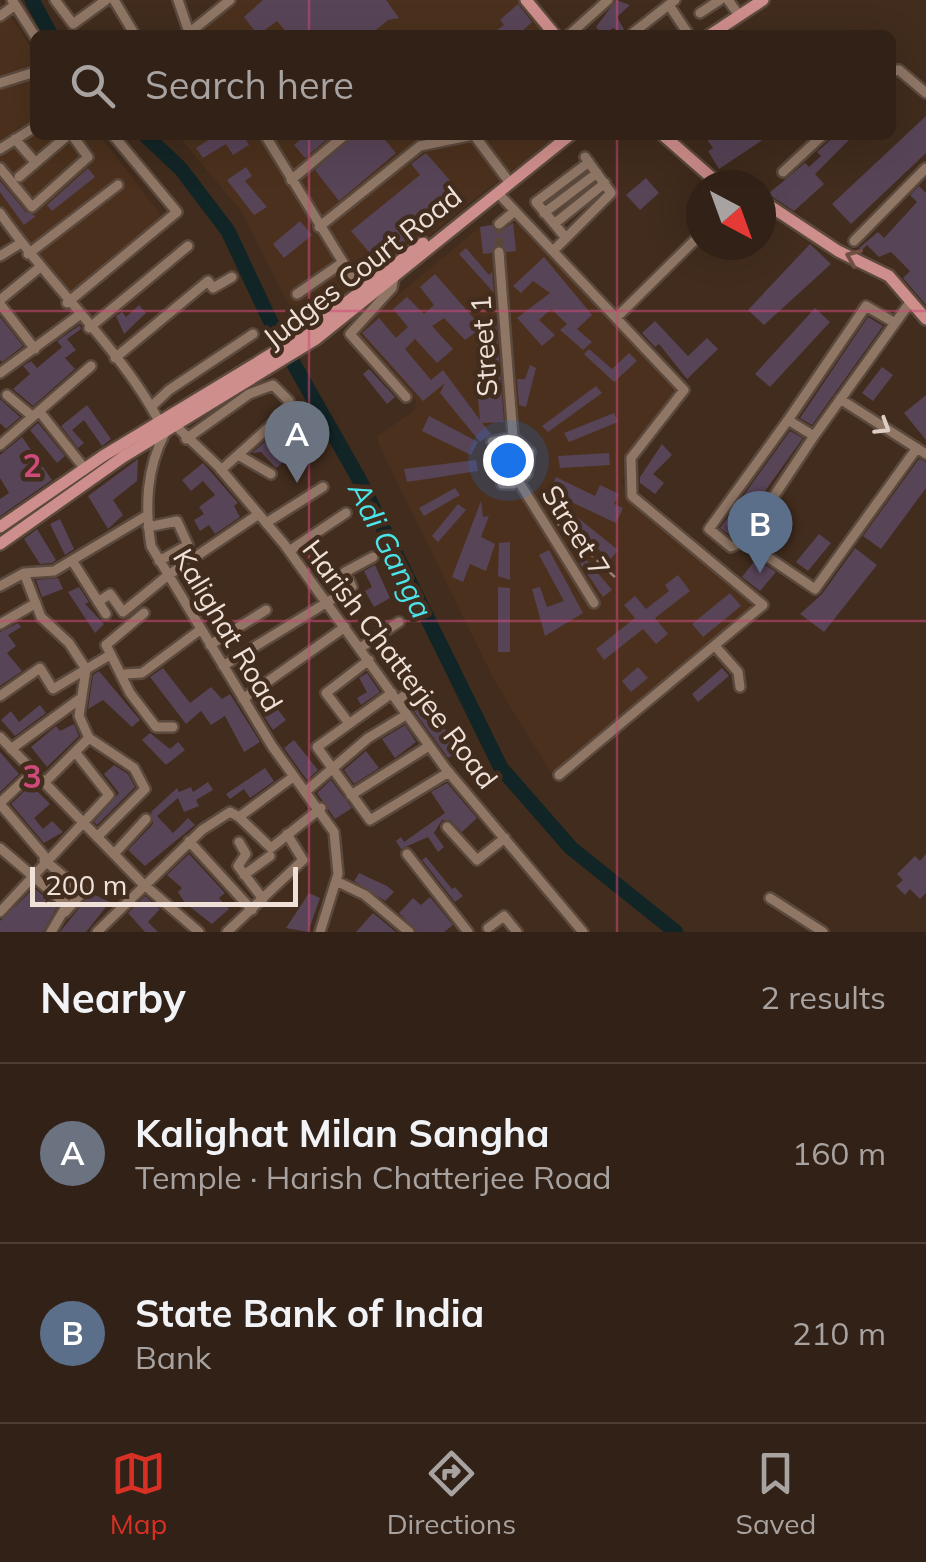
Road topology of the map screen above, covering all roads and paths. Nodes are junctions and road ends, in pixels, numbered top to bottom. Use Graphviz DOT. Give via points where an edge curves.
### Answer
graph roads {
  1 [pos="56,0"];
  2 [pos="106,0"];
  3 [pos="114,0"];
  4 [pos="178,0"];
  5 [pos="230,0"];
  6 [pos="608,0"];
  7 [pos="720,0"];
  8 [pos="752,0"];
  9 [pos="763,0"];
  10 [pos="14,2"];
  11 [pos="531,2"];
  12 [pos="672,2"];
  13 [pos="732,5"];
  14 [pos="700,13"];
  15 [pos="0,16"];
  16 [pos="645,24"];
  17 [pos="31,30"];
  18 [pos="132,30"];
  19 [pos="189,30"];
  20 [pos="195,30"];
  21 [pos="551,30"];
  22 [pos="575,30"];
  23 [pos="637,30"];
  24 [pos="649,30"];
  25 [pos="686,30"];
  26 [pos="705,30"];
  27 [pos="718,30"];
  28 [pos="896,70"];
  29 [pos="30,74"];
  30 [pos="0,83"];
  31 [pos="926,93"];
  32 [pos="30,130"];
  33 [pos="15,138"];
  34 [pos="64,140"];
  35 [pos="74,140"];
  36 [pos="116,140"];
  37 [pos="268,140"];
  38 [pos="339,140"];
  39 [pos="449,140"];
  40 [pos="478,140"];
  41 [pos="556,140"];
  42 [pos="564,140"];
  43 [pos="669,140"];
  44 [pos="818,140"];
  45 [pos="0,149"];
  46 [pos="35,162"];
  47 [pos="0,168"];
  48 [pos="926,168"];
  49 [pos="703,170"];
  50 [pos="597,172"];
  51 [pos="784,172"];
  52 [pos="19,177"];
  53 [pos="507,179"];
  54 [pos="291,180"];
  55 [pos="605,184"];
  56 [pos="118,185"];
  57 [pos="498,193"];
  58 [pos="776,210"];
  59 [pos="515,211"];
  60 [pos="0,213"];
  61 [pos="544,213"];
  62 [pos="499,224"];
  63 [pos="554,224"];
  64 [pos="320,228"];
  65 [pos="5,230"];
  66 [pos="566,238"];
  67 [pos="854,240"];
  68 [pos="20,244"];
  69 [pos="188,246"];
  70 [pos="686,249"];
  71 [pos="554,250"];
  72 [pos="500,252"];
  73 [pos="28,254"];
  74 [pos="0,256"];
  75 [pos="342,263"];
  76 [pos="39,268"];
  77 [pos="394,276"];
  78 [pos="232,277"];
  79 [pos="365,292"];
  80 [pos="297,294"];
  81 [pos="911,300"];
  82 [pos="0,302"];
  83 [pos="67,303"];
  84 [pos="78,316"];
  85 [pos="618,316"];
  86 [pos="926,319"];
  87 [pos="894,323"];
  88 [pos="89,328"];
  89 [pos="252,334"];
  90 [pos="35,349"];
  91 [pos="115,358"];
  92 [pos="92,366"];
  93 [pos="0,372"];
  94 [pos="7,396"];
  95 [pos="406,397"];
  96 [pos="840,400"];
  97 [pos="151,407"];
  98 [pos="35,414"];
  99 [pos="788,420"];
  100 [pos="167,427"];
  101 [pos="814,436"];
  102 [pos="514,437"];
  103 [pos="2,439"];
  104 [pos="186,439"];
  105 [pos="492,442"];
  106 [pos="921,451"];
  107 [pos="240,456"];
  108 [pos="85,468"];
  109 [pos="222,470"];
  110 [pos="272,474"];
  111 [pos="519,482"];
  112 [pos="502,484"];
  113 [pos="323,487"];
  114 [pos="346,513"];
  115 [pos="262,518"];
  116 [pos="553,519"];
  117 [pos="147,522"];
  118 [pos="0,528"];
  119 [pos="744,541"];
  120 [pos="0,544"];
  121 [pos="288,550"];
  122 [pos="372,557"];
  123 [pos="159,561"];
  124 [pos="72,562"];
  125 [pos="24,573"];
  126 [pos="167,576"];
  127 [pos="618,580"];
  128 [pos="0,586"];
  129 [pos="98,602"];
  130 [pos="327,602"];
  131 [pos="36,603"];
  132 [pos="594,603"];
  133 [pos="266,610"];
  134 [pos="144,613"];
  135 [pos="106,614"];
  136 [pos="399,622"];
  137 [pos="0,624"];
  138 [pos="345,627"];
  139 [pos="200,630"];
  140 [pos="210,645"];
  141 [pos="714,646"];
  142 [pos="360,648"];
  143 [pos="110,656"];
  144 [pos="369,660"];
  145 [pos="223,666"];
  146 [pos="86,668"];
  147 [pos="124,674"];
  148 [pos="418,686"];
  149 [pos="740,687"];
  150 [pos="0,696"];
  151 [pos="394,697"];
  152 [pos="81,698"];
  153 [pos="243,699"];
  154 [pos="406,715"];
  155 [pos="348,722"];
  156 [pos="174,726"];
  157 [pos="0,737"];
  158 [pos="88,738"];
  159 [pos="429,746"];
  160 [pos="11,749"];
  161 [pos="76,753"];
  162 [pos="332,770"];
  163 [pos="34,771"];
  164 [pos="449,772"];
  165 [pos="558,776"];
  166 [pos="293,777"];
  167 [pos="44,783"];
  168 [pos="306,792"];
  169 [pos="350,795"];
  170 [pos="0,803"];
  171 [pos="321,808"];
  172 [pos="239,816"];
  173 [pos="146,819"];
  174 [pos="80,820"];
  175 [pos="446,827"];
  176 [pos="288,834"];
  177 [pos="97,837"];
  178 [pos="505,838"];
  179 [pos="192,839"];
  180 [pos="239,842"];
  181 [pos="0,848"];
  182 [pos="114,854"];
  183 [pos="407,854"];
  184 [pos="270,856"];
  185 [pos="45,859"];
  186 [pos="32,874"];
  187 [pos="244,875"];
  188 [pos="336,880"];
  189 [pos="142,884"];
  190 [pos="263,898"];
  191 [pos="770,898"];
  192 [pos="2,907"];
  193 [pos="252,910"];
  194 [pos="65,912"];
  195 [pos="322,928"];
  196 [pos="487,931"];
  197 [pos="581,931"];
  198 [pos="51,932"];
  199 [pos="98,932"];
  200 [pos="199,932"];
  201 [pos="227,932"];
  202 [pos="336,932"];
  203 [pos="409,932"];
  204 [pos="468,932"];
  205 [pos="517,932"];
  206 [pos="822,932"];
  1 -- 2 [label="street" via="72,24"];
  3 -- 18 [label="street"];
  4 -- 19 [label="street"];
  5 -- 20 [label="street"];
  6 -- 22 [label="street"];
  7 -- 14 [label="street"];
  8 -- 13 [label="main road"];
  9 -- 27 [label="main road"];
  10 -- 15 [label="street"];
  10 -- 17 [label="street"];
  11 -- 21 [label="main road"];
  12 -- 16 [label="street"];
  12 -- 25 [label="street"];
  13 -- 26 [label="main road"];
  16 -- 23 [label="street"];
  16 -- 24 [label="street"];
  28 -- 31 [label="street"];
  29 -- 30 [label="street"];
  32 -- 33 [label="street"];
  33 -- 45 [label="street"];
  33 -- 46 [label="street"];
  34 -- 46 [label="street"];
  35 -- 47 [label="street" via="88,156 32,208"];
  36 -- 83 [label="street" via="177,212"];
  37 -- 54 [label="street"];
  38 -- 54 [label="street"];
  39 -- 64 [label="street" via="420,146"];
  40 -- 53 [label="street"];
  41 -- 53 [label="main road"];
  42 -- 57 [label="main road, Judges Court Road"];
  43 -- 49 [label="main road"];
  44 -- 51 [label="street"];
  46 -- 52 [label="street"];
  48 -- 67 [label="street"];
  50 -- 55 [label="street"];
  50 -- 61 [label="street"];
  50 -- 61 [label="street" via="587,160 538,200"];
  53 -- 79 [label="main road"];
  54 -- 64 [label="street"];
  55 -- 63 [label="street"];
  55 -- 66 [label="street" via="607,200"];
  56 -- 73 [label="street"];
  57 -- 59 [label="street"];
  57 -- 77 [label="main road, Judges Court Road"];
  81 -- 58 [label="main road, one-way" via="889,276"];
  59 -- 62 [label="street"];
  59 -- 71 [label="street"];
  60 -- 65 [label="street"];
  61 -- 63 [label="street"];
  63 -- 66 [label="street"];
  64 -- 75 [label="street"];
  65 -- 68 [label="street"];
  66 -- 71 [label="street"];
  68 -- 73 [label="street"];
  68 -- 74 [label="street"];
  69 -- 88 [label="street"];
  70 -- 85 [label="street"];
  71 -- 85 [label="street"];
  72 -- 102 [label="street, Street 1"];
  73 -- 76 [label="street"];
  75 -- 79 [label="street"];
  75 -- 80 [label="street"];
  76 -- 82 [label="street"];
  76 -- 83 [label="street"];
  77 -- 79 [label="main road, Judges Court Road"];
  77 -- 95 [label="street" via="392,288 350,334"];
  78 -- 91 [label="street" via="213,288 208,281"];
  79 -- 100 [label="main road, Judges Court Road" via="313,335"];
  81 -- 86 [label="main road"];
  81 -- 87 [label="street"];
  82 -- 90 [label="street"];
  83 -- 84 [label="street"];
  84 -- 88 [label="street"];
  84 -- 90 [label="street"];
  85 -- 141 [label="street" via="684,390 631,458 632,496 763,605"];
  87 -- 96 [label="street"];
  87 -- 99 [label="street" via="866,306"];
  88 -- 91 [label="street"];
  89 -- 97 [label="street"];
  90 -- 93 [label="street"];
  91 -- 97 [label="street"];
  92 -- 98 [label="street"];
  94 -- 98 [label="street"];
  96 -- 101 [label="street"];
  96 -- 106 [label="street, one-way"];
  97 -- 100 [label="street"];
  98 -- 103 [label="street"];
  98 -- 108 [label="street"];
  99 -- 101 [label="street"];
  99 -- 119 [label="street" via="708,529 731,547"];
  100 -- 104 [label="street, Harish Chatterjee Road"];
  100 -- 108 [label="main road"];
  100 -- 117 [label="street, Kalighat Road" via="153,456"];
  100 -- 120 [label="main road"];
  101 -- 119 [label="street"];
  102 -- 105 [label="street"];
  102 -- 111 [label="street, Street 1" via="532,457"];
  104 -- 107 [label="street" via="249,394 273,385 290,401 286,412"];
  104 -- 109 [label="street, Harish Chatterjee Road"];
  106 -- 119 [label="street" via="815,588"];
  107 -- 109 [label="street"];
  107 -- 110 [label="street"];
  108 -- 118 [label="main road"];
  109 -- 115 [label="street, Harish Chatterjee Road"];
  111 -- 112 [label="street"];
  111 -- 132 [label="street, Street 7"];
  113 -- 115 [label="street"];
  114 -- 121 [label="street"];
  115 -- 121 [label="street, Harish Chatterjee Road"];
  115 -- 126 [label="street"];
  116 -- 127 [label="path"];
  117 -- 123 [label="street, Kalighat Road"];
  117 -- 123 [label="street" via="176,521 188,544"];
  117 -- 124 [label="street"];
  121 -- 130 [label="street, Harish Chatterjee Road"];
  122 -- 130 [label="street" via="345,572 352,587"];
  123 -- 126 [label="street, Kalighat Road"];
  124 -- 125 [label="street" via="54,572"];
  124 -- 129 [label="street"];
  125 -- 128 [label="street"];
  125 -- 131 [label="street"];
  126 -- 129 [label="street" via="122,612 110,594"];
  126 -- 139 [label="street, Kalighat Road"];
  129 -- 135 [label="street"];
  130 -- 138 [label="street, Harish Chatterjee Road"];
  130 -- 145 [label="street"];
  131 -- 137 [label="street"];
  131 -- 146 [label="street" via="41,618"];
  133 -- 140 [label="street"];
  134 -- 143 [label="street" via="106,645"];
  136 -- 142 [label="street"];
  138 -- 142 [label="street, Harish Chatterjee Road"];
  138 -- 153 [label="street"];
  139 -- 140 [label="street, Kalighat Road"];
  139 -- 147 [label="street" via="142,672"];
  140 -- 145 [label="street, Kalighat Road"];
  141 -- 149 [label="street" via="738,672"];
  141 -- 165 [label="street"];
  142 -- 144 [label="street, Harish Chatterjee Road"];
  143 -- 146 [label="street"];
  143 -- 147 [label="street"];
  144 -- 151 [label="street, Harish Chatterjee Road"];
  144 -- 155 [label="street" via="326,694"];
  145 -- 153 [label="street, Kalighat Road"];
  146 -- 150 [label="street" via="54,689 40,668"];
  146 -- 152 [label="street"];
  147 -- 156 [label="street" via="156,727"];
  148 -- 151 [label="street"];
  151 -- 154 [label="street, Harish Chatterjee Road"];
  151 -- 155 [label="street"];
  152 -- 158 [label="street" via="79,716"];
  152 -- 160 [label="street"];
  153 -- 166 [label="street, Kalighat Road"];
  154 -- 159 [label="street, Harish Chatterjee Road"];
  154 -- 162 [label="street"];
  155 -- 162 [label="street" via="317,747"];
  157 -- 160 [label="street"];
  158 -- 161 [label="street"];
  158 -- 177 [label="street" via="134,768 145,789"];
  159 -- 164 [label="street, Harish Chatterjee Road"];
  159 -- 169 [label="street"];
  160 -- 163 [label="street"];
  161 -- 167 [label="street"];
  161 -- 174 [label="street" via="109,794"];
  162 -- 168 [label="street"];
  162 -- 169 [label="street"];
  163 -- 167 [label="street"];
  163 -- 170 [label="street"];
  164 -- 169 [label="street" via="370,820"];
  164 -- 178 [label="street, Harish Chatterjee Road"];
  166 -- 168 [label="street, Kalighat Road"];
  166 -- 172 [label="street"];
  167 -- 174 [label="street"];
  168 -- 171 [label="street, Kalighat Road"];
  170 -- 185 [label="street"];
  171 -- 176 [label="street"];
  171 -- 188 [label="street, Kalighat Road" via="334,832"];
  172 -- 176 [label="street" via="271,848"];
  172 -- 179 [label="street" via="230,812"];
  173 -- 182 [label="street"];
  174 -- 177 [label="street"];
  174 -- 185 [label="street"];
  175 -- 178 [label="street" via="477,860"];
  176 -- 190 [label="street" via="303,860"];
  177 -- 182 [label="street"];
  178 -- 197 [label="street, Harish Chatterjee Road"];
  179 -- 189 [label="street"];
  179 -- 193 [label="street"];
  180 -- 187 [label="street" via="246,854 238,866"];
  181 -- 186 [label="street"];
  182 -- 189 [label="street"];
  183 -- 204 [label="street"];
  184 -- 187 [label="street"];
  185 -- 186 [label="street"];
  185 -- 194 [label="street" via="83,892"];
  186 -- 192 [label="street"];
  186 -- 194 [label="street" via="67,905"];
  187 -- 190 [label="street"];
  188 -- 195 [label="street, Kalighat Road"];
  188 -- 203 [label="street"];
  189 -- 199 [label="street"];
  189 -- 200 [label="street"];
  190 -- 193 [label="street"];
  191 -- 206 [label="street"];
  193 -- 201 [label="street"];
  194 -- 198 [label="street"];
  195 -- 202 [label="street"];
  196 -- 205 [label="street" via="504,916"];
}
